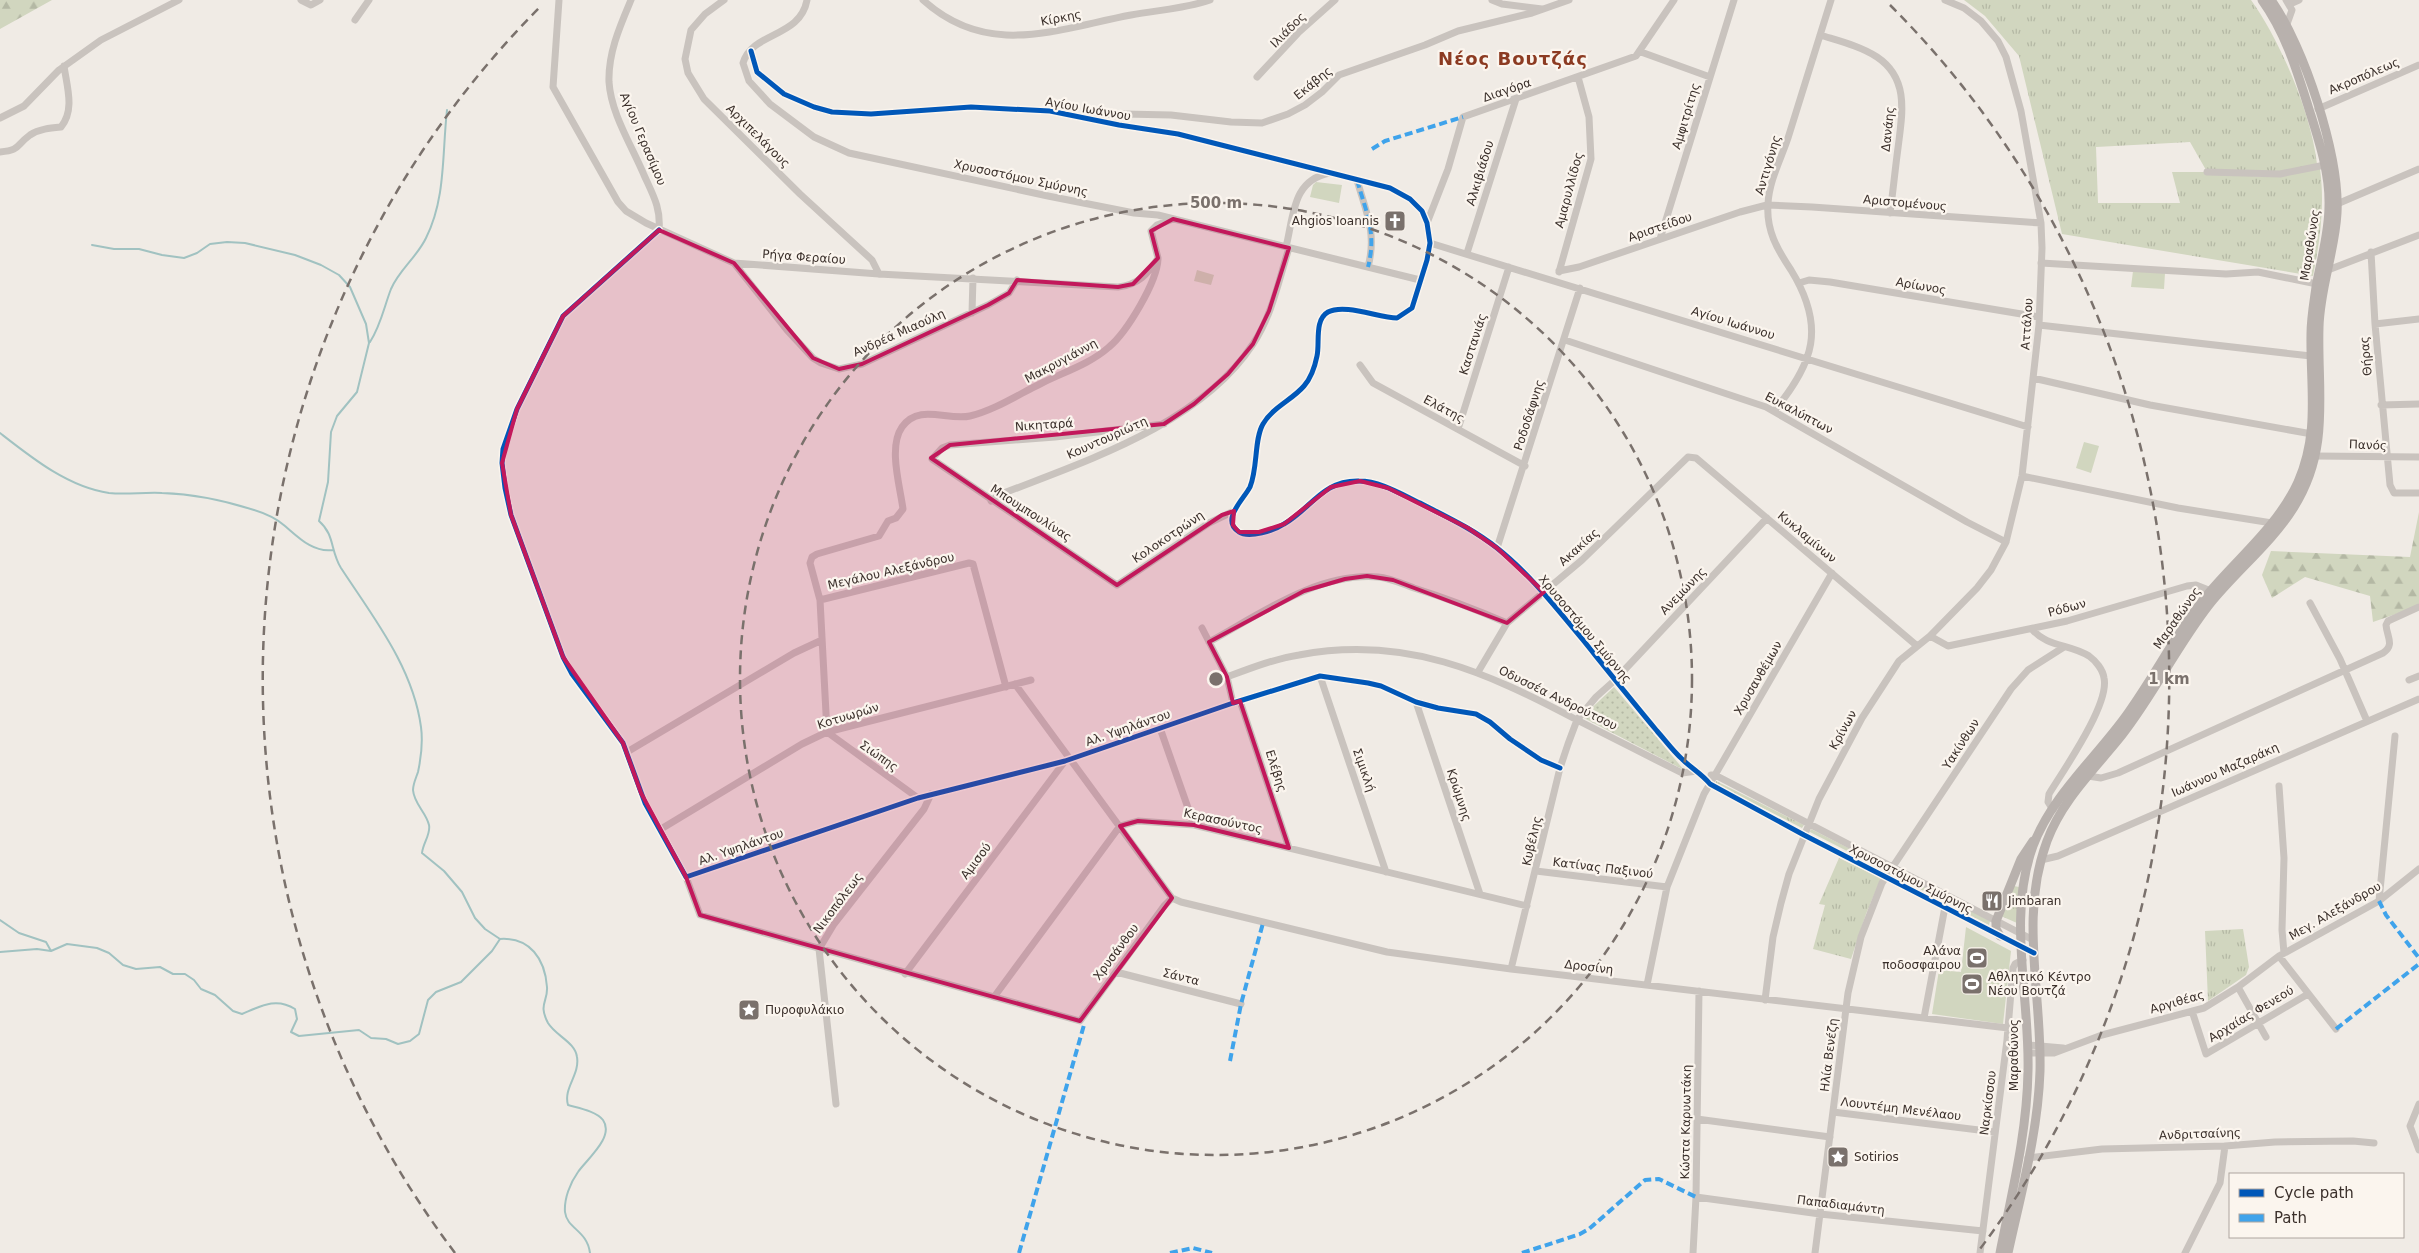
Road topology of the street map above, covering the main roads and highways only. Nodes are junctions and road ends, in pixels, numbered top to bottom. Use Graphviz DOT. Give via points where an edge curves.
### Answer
graph roads {
  1 [pos="2262,0"];
  2 [pos="2270,0"];
  3 [pos="2039,834"];
  4 [pos="2000,936"];
  5 [pos="2000,1253"];
  6 [pos="2008,1253"];
  1 -- 3 [label="main road, Μαραθώνος" via="2287,43 2325,165 2329,192 2329,213 2312,315 2314,407 2308,454 2285,506 2183,627 2119,727 2070,785"];
  2 -- 6 [label="main road, Μαραθώνος" via="2287,24 2300,54 2334,165 2336,228 2320,316 2321,408 2316,456 2300,498 2280,528 2207,607 2138,714 2059,816 2040,860 2033,907 2038,1097"];
  3 -- 4 [label="main road" via="2024,851 1996,921"];
  3 -- 5 [label="main road, Μαραθώνος" via="2025,874 2022,906 2027,1098 2020,1157"];
}
